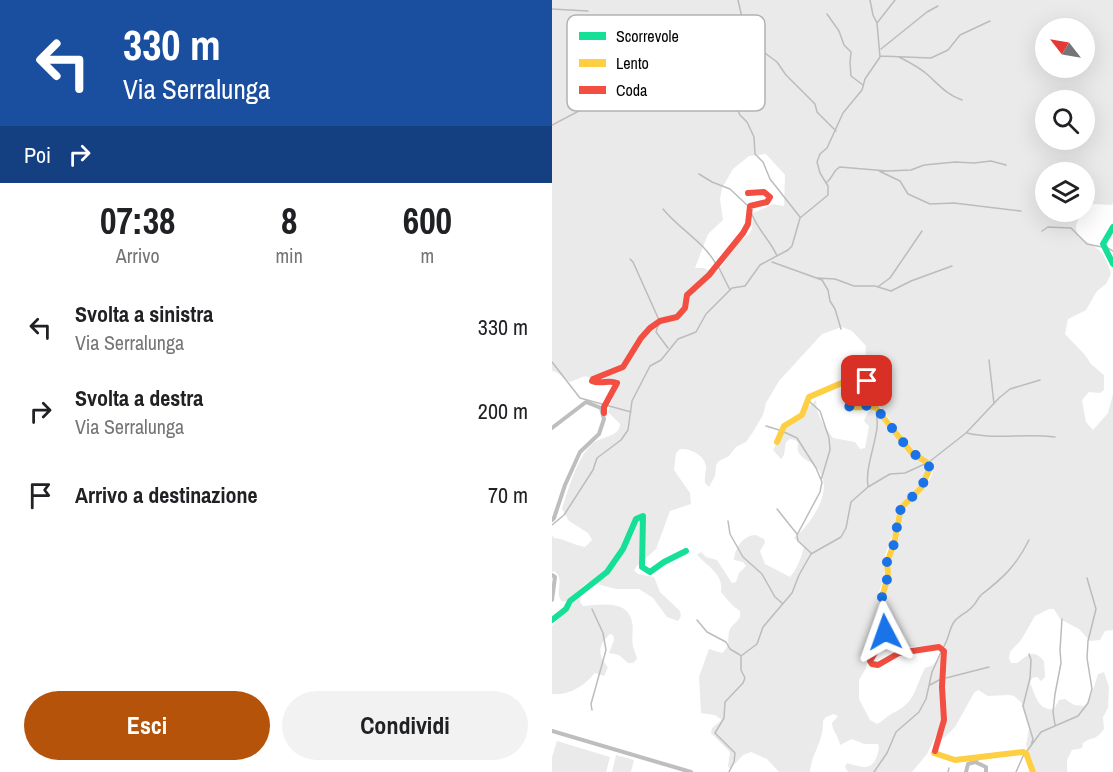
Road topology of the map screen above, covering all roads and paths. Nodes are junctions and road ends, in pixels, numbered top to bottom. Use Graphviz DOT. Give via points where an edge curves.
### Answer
graph roads {
  1 [pos="748,193"];
  2 [pos="1113,227"];
  3 [pos="1113,264"];
  4 [pos="604,413"];
  5 [pos="552,428"];
  6 [pos="777,442"];
  7 [pos="552,520"];
  8 [pos="686,551"];
  9 [pos="552,575"];
  10 [pos="552,600"];
  11 [pos="552,620"];
  12 [pos="552,732"];
  13 [pos="976,760"];
  14 [pos="691,772"];
  15 [pos="966,772"];
  16 [pos="986,772"];
  17 [pos="1033,772"];
  1 -- 4 [label="street" via="764,192 770,197 767,202 750,206 743,233 687,295 685,308 677,317 650,328 623,367 593,379 596,384 617,382"];
  2 -- 3 [label="street" via="1103,244"];
  4 -- 5 [label="street" via="586,402"];
  4 -- 7 [label="street" via="599,434 580,452"];
  6 -- 13 [label="street" via="784,426 802,415 809,398 858,376 867,381 865,387 850,395 848,406 876,408 911,452 929,465 921,488 901,508 882,597 884,638 870,661 878,665 899,653 942,648 944,720 934,753"];
  8 -- 11 [label="street" via="651,572 644,570 645,518 639,516 607,572"];
  9 -- 10 [label="street"];
  12 -- 14 [label="street"];
  13 -- 15 [label="street"];
  13 -- 16 [label="street"];
  13 -- 17 [label="street" via="1023,752"];
}
